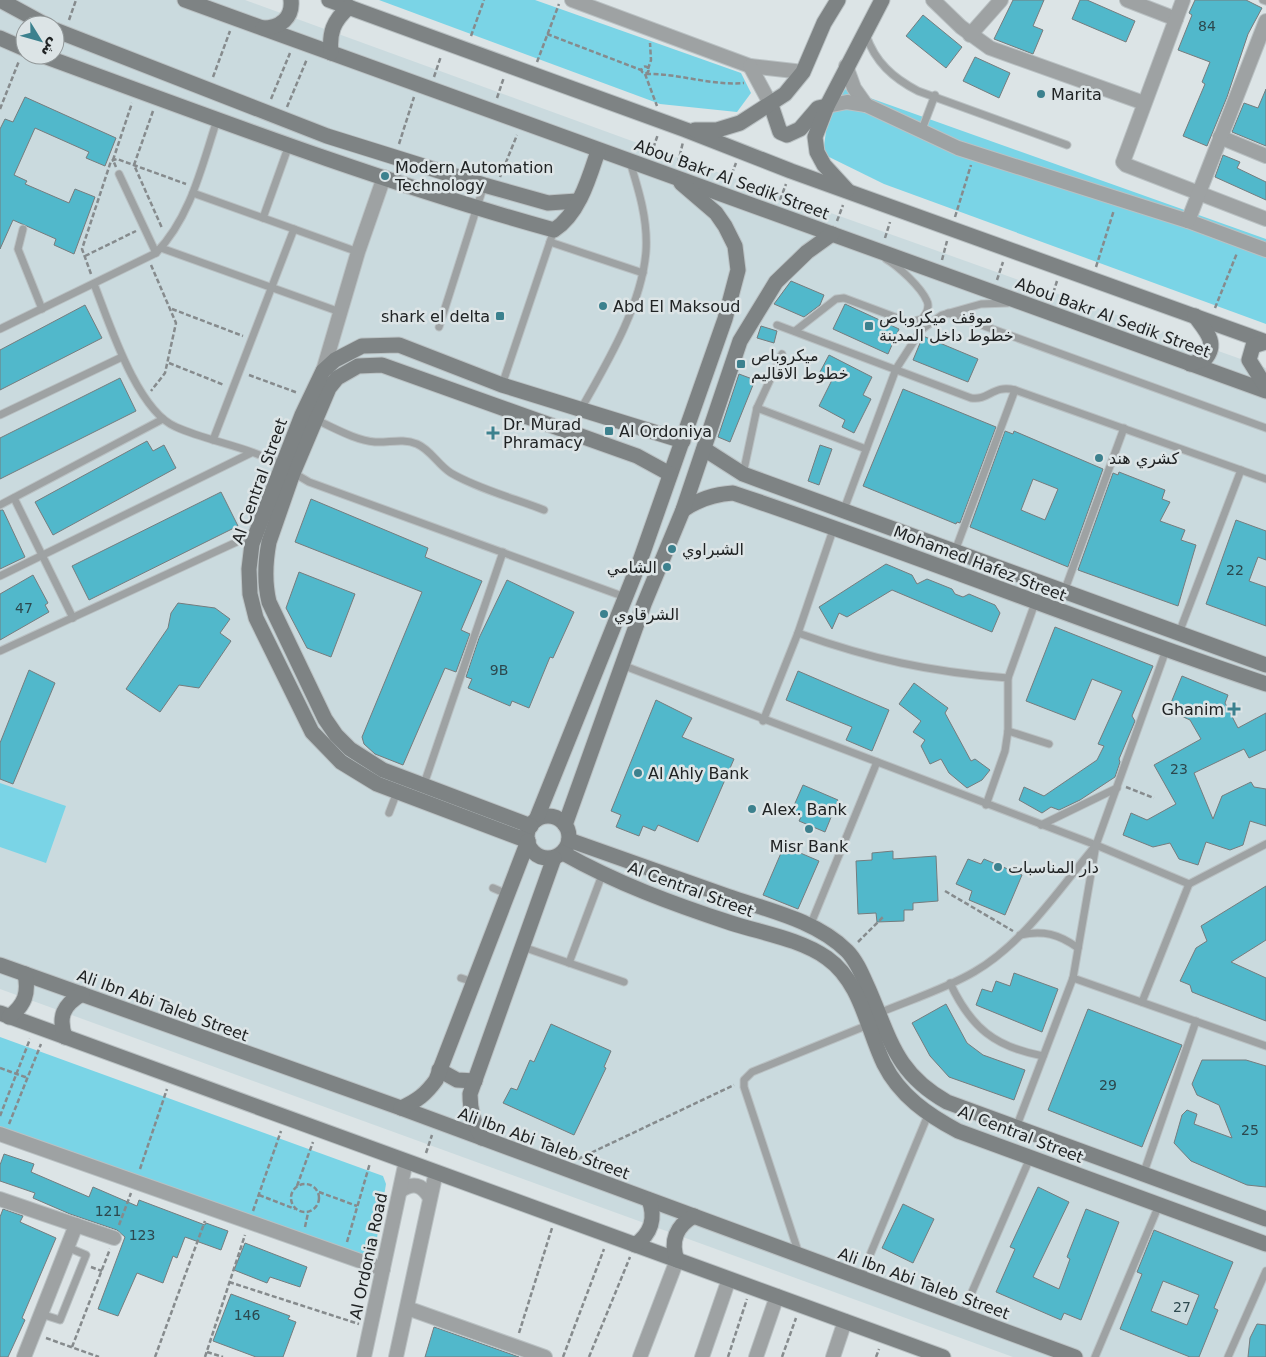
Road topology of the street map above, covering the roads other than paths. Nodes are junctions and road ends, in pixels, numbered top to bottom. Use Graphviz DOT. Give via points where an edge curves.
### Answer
graph roads {
  1 [pos="0,0"];
  2 [pos="186,0"];
  3 [pos="291,0"];
  4 [pos="329,0"];
  5 [pos="572,0"];
  6 [pos="838,0"];
  7 [pos="882,0"];
  8 [pos="933,0"];
  9 [pos="1001,0"];
  10 [pos="1127,0"];
  11 [pos="1183,0"];
  12 [pos="1262,0"];
  13 [pos="1266,1"];
  14 [pos="349,7"];
  15 [pos="28,15"];
  16 [pos="1176,19"];
  17 [pos="1266,20"];
  18 [pos="263,28"];
  19 [pos="865,30"];
  20 [pos="65,34"];
  21 [pos="970,35"];
  22 [pos="0,38"];
  23 [pos="15,45"];
  24 [pos="331,53"];
  25 [pos="65,64"];
  26 [pos="750,66"];
  27 [pos="846,66"];
  28 [pos="803,72"];
  29 [pos="936,95"];
  30 [pos="1144,103"];
  31 [pos="771,105"];
  32 [pos="866,105"];
  33 [pos="827,106"];
  34 [pos="217,119"];
  35 [pos="686,130"];
  36 [pos="921,132"];
  37 [pos="327,136"];
  38 [pos="1220,137"];
  39 [pos="289,145"];
  40 [pos="1067,145"];
  41 [pos="598,151"];
  42 [pos="321,155"];
  43 [pos="1266,156"];
  44 [pos="630,162"];
  45 [pos="119,174"];
  46 [pos="384,177"];
  47 [pos="675,177"];
  48 [pos="490,187"];
  49 [pos="194,190"];
  50 [pos="848,191"];
  51 [pos="1200,193"];
  52 [pos="577,201"];
  53 [pos="477,209"];
  54 [pos="263,218"];
  55 [pos="1266,219"];
  56 [pos="1188,221"];
  57 [pos="23,229"];
  58 [pos="294,229"];
  59 [pos="832,234"];
  60 [pos="552,236"];
  61 [pos="873,249"];
  62 [pos="159,250"];
  63 [pos="1266,250"];
  64 [pos="358,252"];
  65 [pos="643,273"];
  66 [pos="94,284"];
  67 [pos="271,287"];
  68 [pos="1022,302"];
  69 [pos="42,308"];
  70 [pos="340,312"];
  71 [pos="948,313"];
  72 [pos="1195,316"];
  73 [pos="777,325"];
  74 [pos="439,327"];
  75 [pos="0,329"];
  76 [pos="795,331"];
  77 [pos="1266,342"];
  78 [pos="782,354"];
  79 [pos="122,357"];
  80 [pos="1190,364"];
  81 [pos="450,365"];
  82 [pos="896,369"];
  83 [pos="323,371"];
  84 [pos="502,385"];
  85 [pos="442,386"];
  86 [pos="701,387"];
  87 [pos="1266,387"];
  88 [pos="1015,390"];
  89 [pos="1266,391"];
  90 [pos="722,394"];
  91 [pos="757,408"];
  92 [pos="581,409"];
  93 [pos="0,415"];
  94 [pos="308,417"];
  95 [pos="163,419"];
  96 [pos="1124,428"];
  97 [pos="1266,428"];
  98 [pos="213,440"];
  99 [pos="683,441"];
  100 [pos="704,449"];
  101 [pos="866,449"];
  102 [pos="251,453"];
  103 [pos="288,470"];
  104 [pos="1241,470"];
  105 [pos="670,474"];
  106 [pos="743,474"];
  107 [pos="1266,479"];
  108 [pos="14,498"];
  109 [pos="0,505"];
  110 [pos="544,510"];
  111 [pos="683,510"];
  112 [pos="843,512"];
  113 [pos="834,527"];
  114 [pos="257,532"];
  115 [pos="503,552"];
  116 [pos="955,553"];
  117 [pos="42,556"];
  118 [pos="0,576"];
  119 [pos="1042,584"];
  120 [pos="1064,592"];
  121 [pos="625,597"];
  122 [pos="1035,603"];
  123 [pos="644,604"];
  124 [pos="74,618"];
  125 [pos="798,632"];
  126 [pos="1178,633"];
  127 [pos="1166,650"];
  128 [pos="0,651"];
  129 [pos="1266,664"];
  130 [pos="622,665"];
  131 [pos="1008,678"];
  132 [pos="1266,684"];
  133 [pos="763,721"];
  134 [pos="1008,731"];
  135 [pos="1049,744"];
  136 [pos="876,762"];
  137 [pos="424,784"];
  138 [pos="1117,786"];
  139 [pos="397,792"];
  140 [pos="986,805"];
  141 [pos="473,812"];
  142 [pos="389,813"];
  143 [pos="565,825"];
  144 [pos="1041,825"];
  145 [pos="531,832"];
  146 [pos="1266,844"];
  147 [pos="1096,845"];
  148 [pos="562,850"];
  149 [pos="615,857"];
  150 [pos="607,876"];
  151 [pos="1189,884"];
  152 [pos="772,912"];
  153 [pos="810,926"];
  154 [pos="765,934"];
  155 [pos="1020,935"];
  156 [pos="522,947"];
  157 [pos="1078,948"];
  158 [pos="569,963"];
  159 [pos="0,965"];
  160 [pos="25,974"];
  161 [pos="1073,978"];
  162 [pos="624,982"];
  163 [pos="950,983"];
  164 [pos="82,994"];
  165 [pos="1142,1002"];
  166 [pos="879,1012"];
  167 [pos="4,1015"];
  168 [pos="1196,1021"];
  169 [pos="868,1025"];
  170 [pos="65,1037"];
  171 [pos="1266,1046"];
  172 [pos="1044,1056"];
  173 [pos="440,1070"];
  174 [pos="475,1081"];
  175 [pos="401,1108"];
  176 [pos="928,1115"];
  177 [pos="1016,1128"];
  178 [pos="2,1134"];
  179 [pos="482,1138"];
  180 [pos="1046,1139"];
  181 [pos="1033,1158"];
  182 [pos="406,1162"];
  183 [pos="1108,1163"];
  184 [pos="436,1172"];
  185 [pos="1143,1176"];
  186 [pos="1101,1183"];
  187 [pos="400,1191"];
  188 [pos="430,1198"];
  189 [pos="0,1199"];
  190 [pos="649,1200"];
  191 [pos="1160,1205"];
  192 [pos="694,1216"];
  193 [pos="1266,1219"];
  194 [pos="76,1225"];
  195 [pos="114,1238"];
  196 [pos="1266,1244"];
  197 [pos="635,1245"];
  198 [pos="67,1247"];
  199 [pos="800,1257"];
  200 [pos="677,1260"];
  201 [pos="383,1269"];
  202 [pos="1266,1270"];
  203 [pos="729,1279"];
  204 [pos="860,1279"];
  205 [pos="777,1296"];
  206 [pos="407,1308"];
  207 [pos="41,1314"];
  208 [pos="962,1315"];
  209 [pos="845,1321"];
  210 [pos="24,1357"];
  211 [pos="364,1357"];
  212 [pos="396,1357"];
  213 [pos="545,1357"];
  214 [pos="640,1357"];
  215 [pos="702,1357"];
  216 [pos="756,1357"];
  217 [pos="833,1357"];
  218 [pos="943,1357"];
  219 [pos="1075,1357"];
  220 [pos="1095,1357"];
  221 [pos="1228,1357"];
  1 -- 15 [label="street"];
  2 -- 18 [label="street, Abou Bakr Al Sedik Street"];
  3 -- 18 [label="street" via="289,14 282,23"];
  4 -- 14 [label="street, Abou Bakr Al Sedik Street"];
  5 -- 26 [label="street"];
  6 -- 28 [label="street" via="824,23"];
  7 -- 19 [label="street"];
  8 -- 21 [label="street"];
  9 -- 21 [label="street"];
  10 -- 16 [label="street"];
  11 -- 16 [label="street"];
  12 -- 13 [label="lane"];
  14 -- 24 [label="street" via="332,27"];
  14 -- 35 [label="street, Abou Bakr Al Sedik Street"];
  16 -- 30 [label="street"];
  17 -- 38 [label="street"];
  18 -- 24 [label="street, Abou Bakr Al Sedik Street"];
  19 -- 27 [label="street"];
  19 -- 29 [label="lane" via="876,57 888,71 918,91"];
  20 -- 37 [label="street"];
  21 -- 30 [label="street" via="1001,53"];
  22 -- 23 [label="street"];
  24 -- 41 [label="street, Abou Bakr Al Sedik Street"];
  25 -- 34 [label="street"];
  26 -- 28 [label="street"];
  26 -- 31 [label="street"];
  27 -- 32 [label="street" via="854,88"];
  27 -- 33 [label="street"];
  28 -- 31 [label="street"];
  29 -- 36 [label="lane"];
  29 -- 40 [label="lane"];
  30 -- 51 [label="street" via="1123,157 1124,164"];
  31 -- 33 [label="street" via="780,132 787,135 800,129 818,108"];
  31 -- 35 [label="street" via="740,123 717,130"];
  32 -- 33 [label="street" via="847,102"];
  32 -- 36 [label="street"];
  33 -- 50 [label="street" via="815,137 817,152 824,165"];
  34 -- 39 [label="street"];
  34 -- 49 [label="lane"];
  35 -- 50 [label="street, Abou Bakr Al Sedik Street"];
  36 -- 56 [label="street" via="975,154"];
  37 -- 42 [label="street"];
  37 -- 48 [label="street"];
  38 -- 43 [label="street"];
  38 -- 51 [label="street"];
  39 -- 42 [label="street"];
  39 -- 54 [label="lane"];
  41 -- 44 [label="street, Abou Bakr Al Sedik Street"];
  41 -- 52 [label="street"];
  42 -- 46 [label="street"];
  44 -- 47 [label="street, Abou Bakr Al Sedik Street"];
  44 -- 65 [label="lane" via="645,216"];
  45 -- 62 [label="lane" via="144,227"];
  46 -- 53 [label="street"];
  46 -- 64 [label="street"];
  47 -- 59 [label="street, Abou Bakr Al Sedik Street"];
  47 -- 86 [label="street" via="716,213 735,246 738,261 725,319"];
  48 -- 52 [label="street" via="548,202"];
  48 -- 53 [label="lane"];
  49 -- 54 [label="lane"];
  49 -- 62 [label="lane" via="168,241"];
  50 -- 72 [label="street, Abou Bakr Al Sedik Street"];
  51 -- 55 [label="street"];
  51 -- 56 [label="street"];
  52 -- 60 [label="street"];
  53 -- 60 [label="street"];
  53 -- 74 [label="lane"];
  54 -- 58 [label="lane"];
  56 -- 63 [label="street"];
  57 -- 69 [label="lane" via="18,249"];
  58 -- 64 [label="lane"];
  58 -- 67 [label="lane"];
  59 -- 61 [label="street, Abou Bakr Al Sedik Street"];
  59 -- 90 [label="street" via="802,257 769,291 740,341"];
  60 -- 65 [label="lane"];
  60 -- 84 [label="lane"];
  61 -- 68 [label="street, Abou Bakr Al Sedik Street"];
  61 -- 76 [label="lane" via="910,280 927,301 928,308 922,319 902,320 844,298 836,300"];
  62 -- 66 [label="lane"];
  62 -- 67 [label="lane"];
  64 -- 70 [label="street"];
  65 -- 92 [label="lane" via="607,363"];
  66 -- 69 [label="lane"];
  66 -- 79 [label="lane"];
  67 -- 70 [label="lane"];
  67 -- 98 [label="lane"];
  68 -- 71 [label="lane" via="981,304"];
  68 -- 80 [label="street, Abou Bakr Al Sedik Street"];
  69 -- 75 [label="lane"];
  70 -- 83 [label="street"];
  71 -- 82 [label="lane" via="921,330"];
  71 -- 97 [label="lane"];
  72 -- 77 [label="street, Abou Bakr Al Sedik Street"];
  72 -- 80 [label="street" via="1210,337 1212,346 1205,360"];
  73 -- 76 [label="lane"];
  76 -- 82 [label="lane"];
  77 -- 87 [label="street" via="1253,346 1249,360"];
  78 -- 91 [label="lane"];
  79 -- 93 [label="lane"];
  79 -- 95 [label="lane" via="146,398"];
  80 -- 89 [label="street, Abou Bakr Al Sedik Street"];
  81 -- 83 [label="street, Al Central Street" via="399,345 379,345 362,346 348,352"];
  81 -- 84 [label="street, Al Central Street"];
  81 -- 85 [label="street"];
  82 -- 88 [label="lane" via="971,398 980,398 1000,388"];
  82 -- 101 [label="lane"];
  83 -- 94 [label="street, Al Central Street" via="308,398"];
  84 -- 92 [label="street, Al Central Street"];
  85 -- 94 [label="street, Al Central Street" via="382,365 358,366 337,378"];
  85 -- 105 [label="street, Al Central Street" via="637,456"];
  86 -- 90 [label="street"];
  86 -- 99 [label="street"];
  88 -- 96 [label="lane"];
  88 -- 116 [label="lane"];
  90 -- 100 [label="street"];
  91 -- 101 [label="lane"];
  91 -- 106 [label="lane"];
  92 -- 99 [label="street, Al Central Street"];
  94 -- 103 [label="street, Al Central Street"];
  94 -- 110 [label="lane" via="364,440 404,440 416,444 428,450 458,477"];
  95 -- 98 [label="lane" via="174,427"];
  95 -- 108 [label="lane"];
  96 -- 104 [label="lane"];
  96 -- 120 [label="lane"];
  98 -- 102 [label="lane"];
  99 -- 105 [label="street"];
  100 -- 106 [label="street, Mohamed Hafez Street"];
  100 -- 111 [label="street"];
  101 -- 112 [label="lane"];
  102 -- 103 [label="lane"];
  102 -- 117 [label="lane"];
  103 -- 114 [label="street, Al Central Street"];
  103 -- 115 [label="lane" via="309,482"];
  103 -- 137 [label="street, Al Central Street" via="265,562 268,602 325,719 336,735 366,761"];
  104 -- 107 [label="lane"];
  104 -- 126 [label="lane"];
  105 -- 121 [label="street"];
  106 -- 112 [label="street, Mohamed Hafez Street"];
  108 -- 109 [label="lane"];
  108 -- 117 [label="lane"];
  111 -- 113 [label="street, Mohamed Hafez Street" via="694,502 719,493 733,493"];
  111 -- 123 [label="street"];
  112 -- 116 [label="street, Mohamed Hafez Street"];
  113 -- 122 [label="street, Mohamed Hafez Street"];
  113 -- 125 [label="lane"];
  114 -- 124 [label="lane"];
  114 -- 139 [label="street, Al Central Street" via="249,569 250,594 256,618 312,732 347,766"];
  115 -- 121 [label="lane"];
  115 -- 137 [label="lane"];
  116 -- 119 [label="street, Mohamed Hafez Street"];
  117 -- 118 [label="lane"];
  117 -- 124 [label="lane"];
  119 -- 120 [label="street, Mohamed Hafez Street"];
  119 -- 122 [label="street"];
  120 -- 126 [label="street, Mohamed Hafez Street"];
  121 -- 123 [label="street"];
  121 -- 145 [label="street"];
  122 -- 127 [label="street, Mohamed Hafez Street"];
  122 -- 131 [label="lane"];
  123 -- 130 [label="street"];
  124 -- 128 [label="lane"];
  125 -- 131 [label="lane" via="848,651 901,665 954,674"];
  125 -- 133 [label="lane"];
  126 -- 129 [label="street, Mohamed Hafez Street"];
  127 -- 132 [label="street, Mohamed Hafez Street"];
  127 -- 138 [label="lane"];
  130 -- 133 [label="lane"];
  130 -- 143 [label="street"];
  131 -- 134 [label="lane"];
  133 -- 136 [label="lane"];
  134 -- 135 [label="lane"];
  134 -- 140 [label="lane" via="1005,751"];
  136 -- 140 [label="lane"];
  136 -- 153 [label="lane"];
  137 -- 141 [label="street, Al Central Street"];
  138 -- 144 [label="lane"];
  138 -- 147 [label="lane"];
  139 -- 141 [label="street, Al Central Street"];
  139 -- 142 [label="lane"];
  140 -- 144 [label="lane"];
  141 -- 145 [label="street, Al Central Street"];
  143 -- 145 [label="street" via="547,816"];
  143 -- 148 [label="street" via="569,833"];
  144 -- 147 [label="lane"];
  145 -- 148 [label="street" via="530,847 538,856"];
  145 -- 173 [label="street" via="500,891 467,980"];
  146 -- 151 [label="lane"];
  147 -- 151 [label="lane"];
  147 -- 155 [label="lane"];
  147 -- 157 [label="lane"];
  148 -- 149 [label="street, Al Central Street"];
  148 -- 150 [label="street, Al Central Street"];
  148 -- 156 [label="street"];
  149 -- 150 [label="street"];
  149 -- 152 [label="street, Al Central Street"];
  150 -- 154 [label="street, Al Central Street"];
  150 -- 158 [label="lane"];
  151 -- 165 [label="lane"];
  152 -- 153 [label="street, Al Central Street"];
  152 -- 154 [label="street"];
  153 -- 166 [label="street, Al Central Street" via="831,936 849,952"];
  154 -- 169 [label="street, Al Central Street" via="827,958 854,990"];
  155 -- 157 [label="lane" via="1051,933"];
  155 -- 163 [label="lane" via="974,972"];
  156 -- 158 [label="lane"];
  156 -- 174 [label="street"];
  157 -- 161 [label="lane"];
  158 -- 162 [label="lane"];
  159 -- 160 [label="street, Ali Ibn Abi Taleb Street"];
  160 -- 164 [label="street, Ali Ibn Abi Taleb Street"];
  160 -- 167 [label="street" via="28,986 26,999 19,1009"];
  161 -- 165 [label="lane"];
  161 -- 172 [label="lane"];
  163 -- 166 [label="lane"];
  163 -- 172 [label="lane" via="976,1026 1011,1048"];
  164 -- 170 [label="street" via="70,1000 63,1012 61,1025"];
  164 -- 175 [label="street, Ali Ibn Abi Taleb Street"];
  165 -- 168 [label="lane"];
  166 -- 177 [label="street, Al Central Street" via="900,1060 926,1090"];
  167 -- 170 [label="street"];
  168 -- 171 [label="lane"];
  168 -- 185 [label="lane"];
  169 -- 176 [label="street, Al Central Street" via="884,1065 903,1092"];
  169 -- 199 [label="lane" via="752,1072 744,1080"];
  170 -- 182 [label="street"];
  172 -- 177 [label="lane"];
  173 -- 174 [label="street" via="457,1080"];
  173 -- 175 [label="street" via="426,1094"];
  174 -- 179 [label="street" via="470,1094 470,1109"];
  175 -- 179 [label="street, Ali Ibn Abi Taleb Street"];
  176 -- 181 [label="street, Al Central Street" via="958,1131"];
  176 -- 204 [label="lane"];
  177 -- 180 [label="street, Al Central Street"];
  178 -- 201 [label="street"];
  179 -- 190 [label="street, Ali Ibn Abi Taleb Street"];
  180 -- 181 [label="street" via="1043,1156"];
  180 -- 183 [label="street, Al Central Street"];
  181 -- 186 [label="street, Al Central Street"];
  181 -- 208 [label="lane"];
  182 -- 184 [label="street"];
  182 -- 187 [label="street, Al Ordonia Road"];
  183 -- 185 [label="street, Al Central Street"];
  183 -- 186 [label="street" via="1100,1171"];
  184 -- 188 [label="street"];
  184 -- 197 [label="street"];
  185 -- 193 [label="street, Al Central Street"];
  186 -- 191 [label="street, Al Central Street"];
  187 -- 188 [label="street" via="408,1185 417,1185 425,1189"];
  187 -- 201 [label="street, Al Ordonia Road"];
  188 -- 206 [label="street"];
  189 -- 194 [label="street"];
  190 -- 192 [label="street, Ali Ibn Abi Taleb Street"];
  190 -- 197 [label="street" via="653,1217 651,1225"];
  191 -- 196 [label="street, Al Central Street"];
  191 -- 220 [label="lane"];
  192 -- 199 [label="street, Ali Ibn Abi Taleb Street"];
  192 -- 200 [label="street" via="675,1234"];
  194 -- 195 [label="street"];
  194 -- 198 [label="street"];
  197 -- 200 [label="street"];
  198 -- 207 [label="street"];
  198 -- 207 [label="lane" via="86,1255 60,1320"];
  199 -- 204 [label="street, Ali Ibn Abi Taleb Street"];
  200 -- 203 [label="street"];
  200 -- 214 [label="street"];
  201 -- 211 [label="street, Al Ordonia Road"];
  202 -- 221 [label="lane"];
  203 -- 205 [label="street"];
  203 -- 215 [label="street"];
  204 -- 208 [label="street, Ali Ibn Abi Taleb Street"];
  205 -- 209 [label="street"];
  205 -- 216 [label="street"];
  206 -- 212 [label="street"];
  206 -- 213 [label="street"];
  207 -- 210 [label="street"];
  208 -- 219 [label="street, Ali Ibn Abi Taleb Street"];
  209 -- 217 [label="street"];
  209 -- 218 [label="street"];
}
